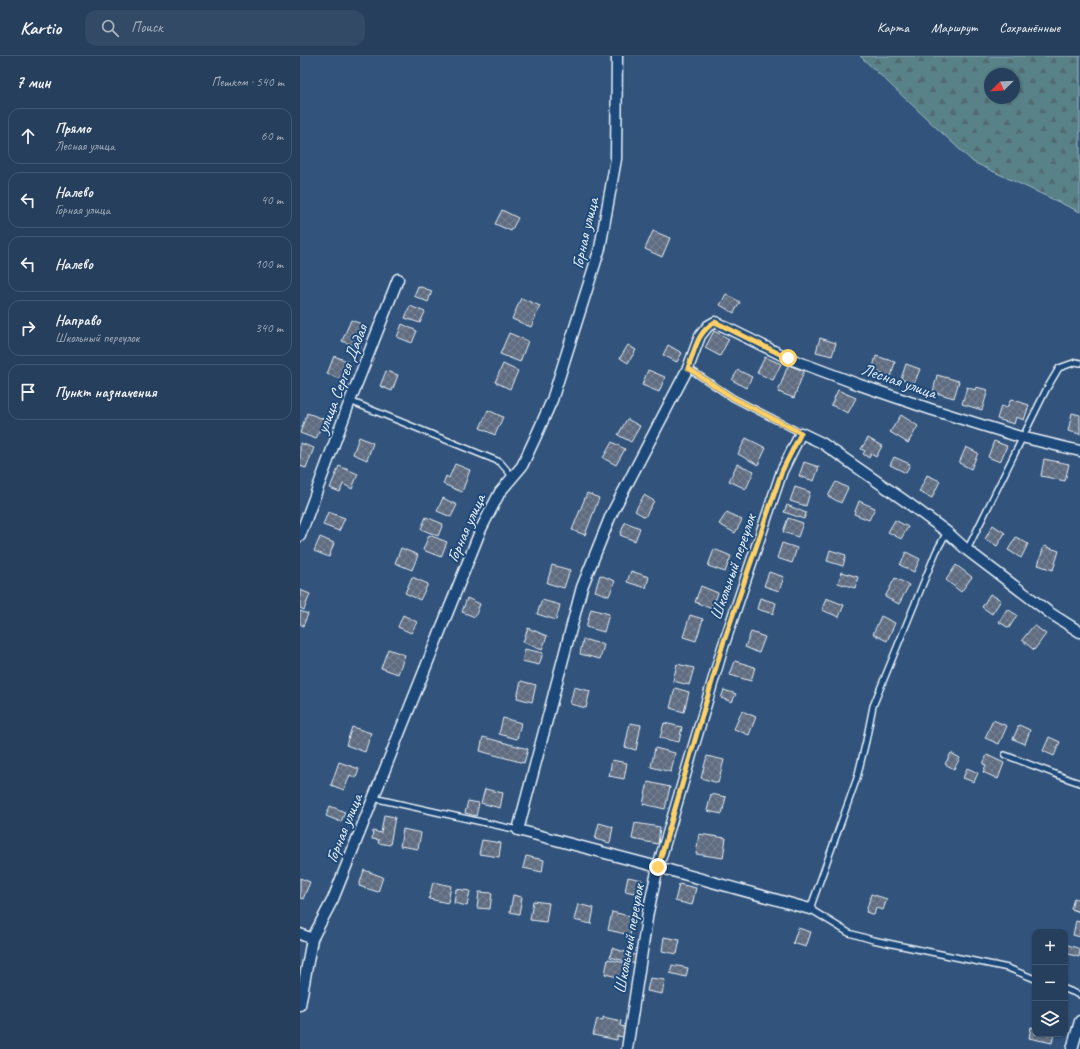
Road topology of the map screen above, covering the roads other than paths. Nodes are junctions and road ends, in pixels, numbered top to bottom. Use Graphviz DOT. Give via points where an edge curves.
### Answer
graph roads {
  1 [pos="617,56"];
  2 [pos="398,279"];
  3 [pos="1080,363"];
  4 [pos="688,368"];
  5 [pos="350,401"];
  6 [pos="801,433"];
  7 [pos="1022,437"];
  8 [pos="1080,452"];
  9 [pos="513,477"];
  10 [pos="947,532"];
  11 [pos="300,536"];
  12 [pos="967,550"];
  13 [pos="1080,632"];
  14 [pos="1005,755"];
  15 [pos="1080,783"];
  16 [pos="373,798"];
  17 [pos="518,830"];
  18 [pos="658,867"];
  19 [pos="810,909"];
  20 [pos="300,934"];
  21 [pos="312,939"];
  22 [pos="1032,978"];
  23 [pos="1068,990"];
  24 [pos="1080,995"];
  25 [pos="300,1005"];
  26 [pos="1080,1021"];
  27 [pos="627,1049"];
  28 [pos="1072,1049"];
  1 -- 9 [label="street, Горная улица" via="616,159 600,248 552,400 522,466"];
  2 -- 5 [label="street, улица Сергея Дадая"];
  3 -- 7 [label="lane" via="1059,368"];
  4 -- 6 [label="lane" via="733,398"];
  4 -- 7 [label="street, Лесная улица" via="700,336 715,322 788,358 860,385"];
  4 -- 17 [label="street" via="611,515 582,587"];
  5 -- 9 [label="lane" via="500,462"];
  5 -- 11 [label="street, улица Сергея Дадая"];
  6 -- 10 [label="street" via="822,443"];
  6 -- 18 [label="street, Школьный переулок" via="782,471 722,647"];
  7 -- 8 [label="street, Лесная улица"];
  7 -- 12 [label="lane"];
  9 -- 16 [label="street, Горная улица" via="500,492 481,529"];
  10 -- 12 [label="street"];
  10 -- 19 [label="lane" via="936,552 872,706 857,778"];
  12 -- 13 [label="street" via="1050,613"];
  14 -- 15 [label="lane"];
  16 -- 17 [label="lane"];
  16 -- 21 [label="street, Горная улица" via="332,899"];
  17 -- 18 [label="street"];
  18 -- 19 [label="street"];
  18 -- 27 [label="street, Школьный переулок" via="648,912"];
  19 -- 22 [label="lane" via="849,933 1008,968"];
  20 -- 21 [label="street"];
  21 -- 25 [label="street, Горная улица"];
  23 -- 24 [label="lane"];
  26 -- 28 [label="street"];
}
